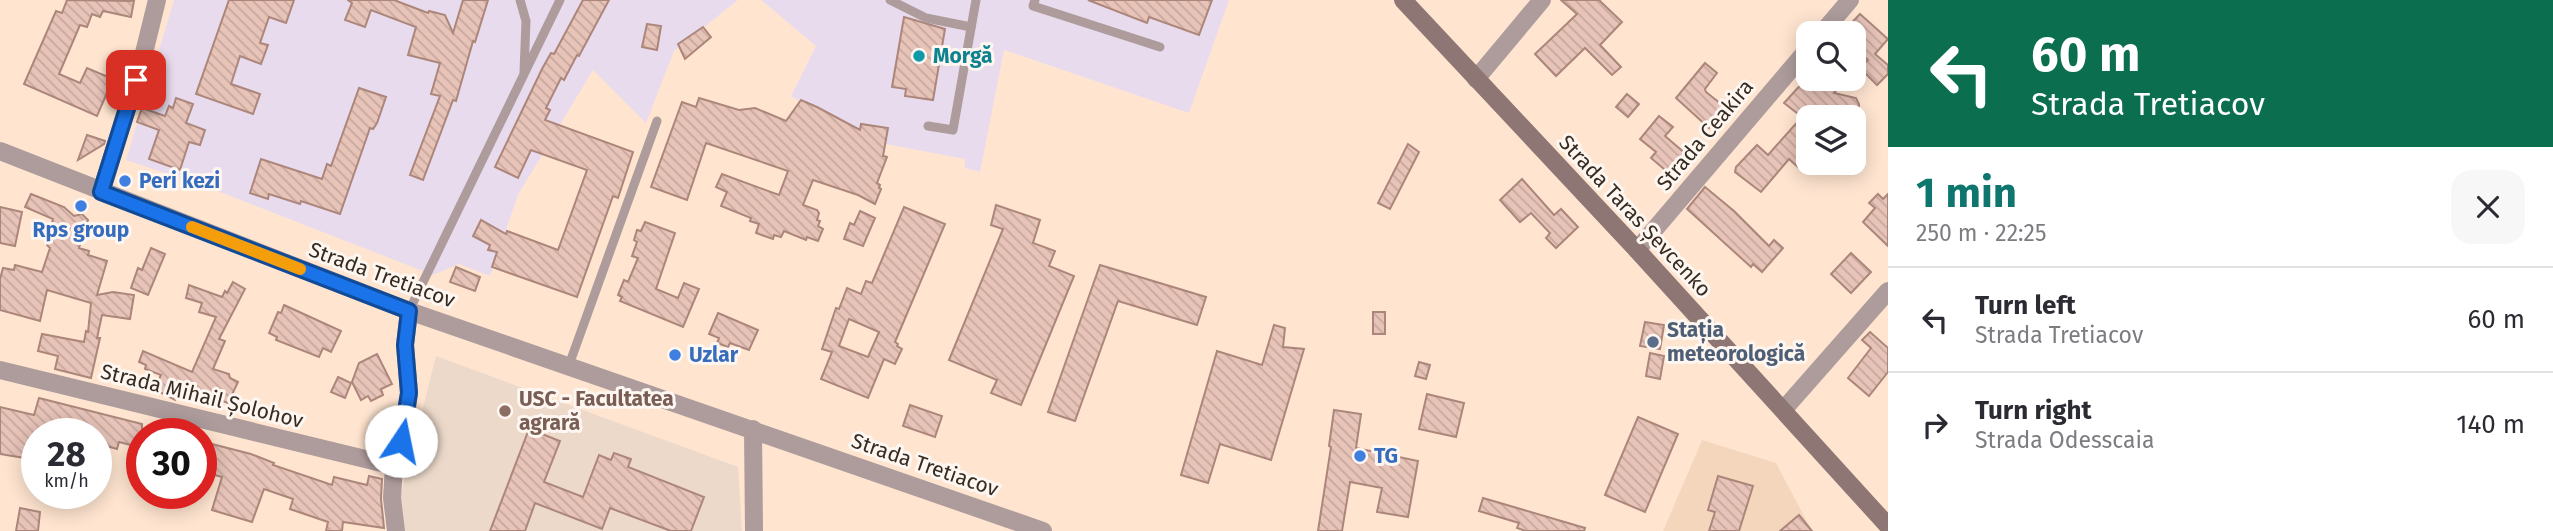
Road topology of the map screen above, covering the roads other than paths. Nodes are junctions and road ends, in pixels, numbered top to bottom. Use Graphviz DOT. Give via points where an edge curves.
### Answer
graph roads {
  1 [pos="157,0"];
  2 [pos="520,0"];
  3 [pos="560,0"];
  4 [pos="890,0"];
  5 [pos="976,0"];
  6 [pos="1035,0"];
  7 [pos="1403,0"];
  8 [pos="1542,0"];
  9 [pos="1850,0"];
  10 [pos="1832,21"];
  11 [pos="971,27"];
  12 [pos="1160,47"];
  13 [pos="1796,64"];
  14 [pos="524,77"];
  15 [pos="1476,79"];
  16 [pos="657,121"];
  17 [pos="928,126"];
  18 [pos="0,151"];
  19 [pos="101,192"];
  20 [pos="1637,250"];
  21 [pos="1888,291"];
  22 [pos="409,311"];
  23 [pos="569,365"];
  24 [pos="0,370"];
  25 [pos="1784,410"];
  26 [pos="753,429"];
  27 [pos="394,466"];
  28 [pos="1888,526"];
  29 [pos="396,531"];
  30 [pos="754,531"];
  31 [pos="1043,531"];
  1 -- 19 [label="street"];
  2 -- 14 [label="lane" via="526,21"];
  3 -- 14 [label="lane"];
  4 -- 11 [label="lane" via="926,18"];
  5 -- 11 [label="lane"];
  6 -- 12 [label="lane" via="1033,6"];
  7 -- 15 [label="main road, Strada Taras Șevcenko"];
  8 -- 15 [label="street"];
  9 -- 10 [label="street"];
  11 -- 17 [label="lane" via="953,130"];
  13 -- 20 [label="street, Strada Ceakira"];
  14 -- 22 [label="lane"];
  15 -- 20 [label="main road, Strada Taras Șevcenko"];
  16 -- 23 [label="lane"];
  18 -- 19 [label="street, Strada Tretiacov"];
  19 -- 22 [label="street, Strada Tretiacov"];
  20 -- 25 [label="main road, Strada Taras Șevcenko"];
  21 -- 25 [label="street"];
  22 -- 23 [label="street, Strada Tretiacov"];
  22 -- 27 [label="street" via="405,345 409,393"];
  23 -- 26 [label="street, Strada Tretiacov"];
  24 -- 27 [label="street, Strada Mihail Șolohov"];
  25 -- 28 [label="main road, Strada Taras Șevcenko"];
  26 -- 30 [label="street"];
  26 -- 31 [label="street, Strada Tretiacov"];
  27 -- 29 [label="street"];
}
